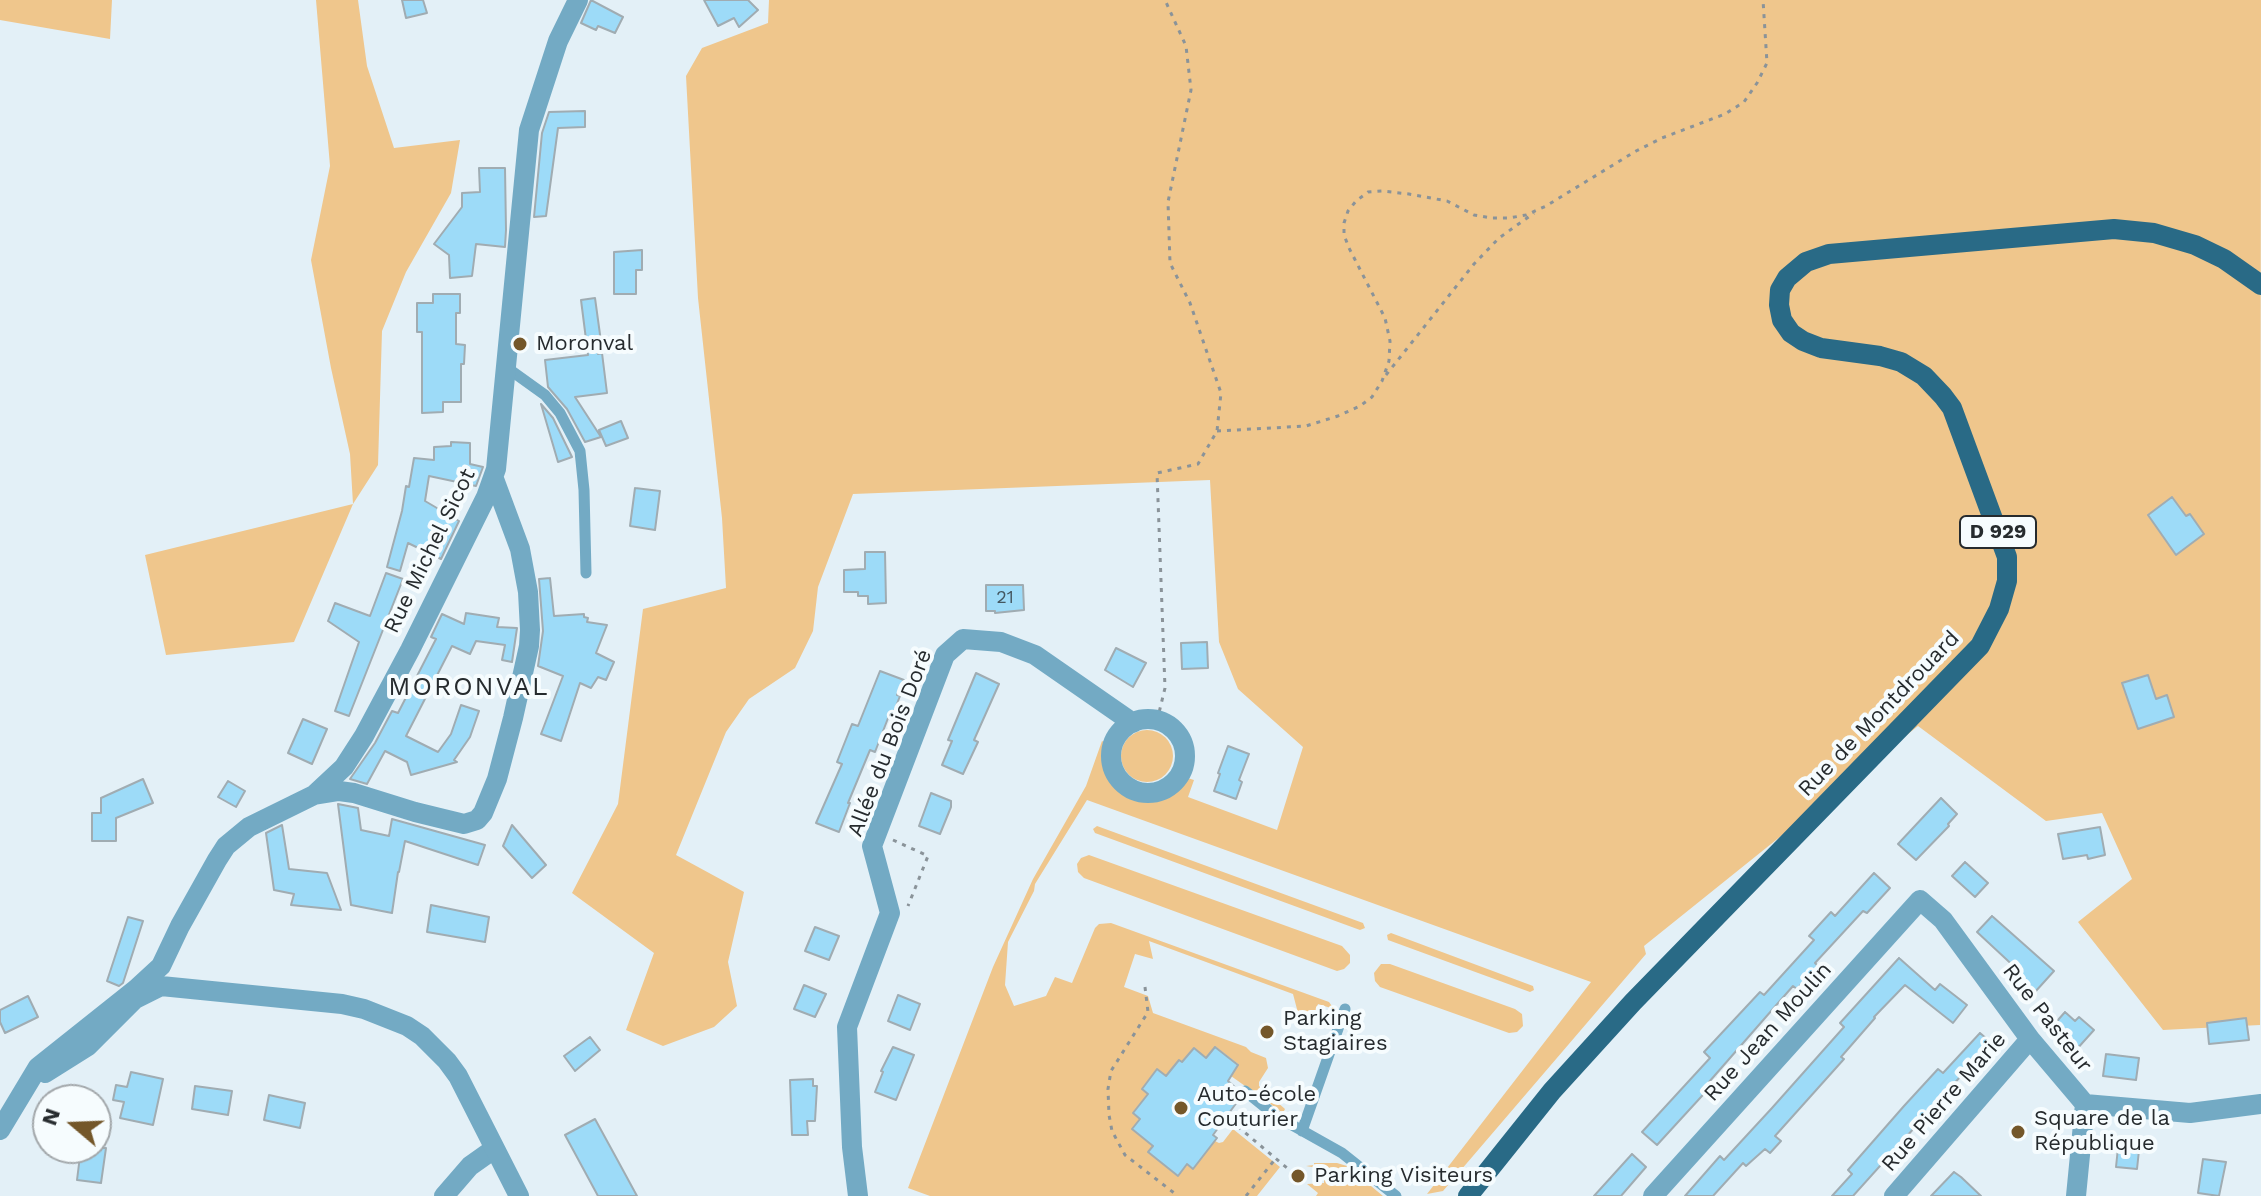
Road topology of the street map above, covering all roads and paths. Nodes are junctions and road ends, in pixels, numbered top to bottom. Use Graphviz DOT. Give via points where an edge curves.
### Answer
graph roads {
  1 [pos="578,0"];
  2 [pos="1165,0"];
  3 [pos="1763,0"];
  4 [pos="1546,206"];
  5 [pos="2261,285"];
  6 [pos="505,367"];
  7 [pos="1382,381"];
  8 [pos="1217,431"];
  9 [pos="494,479"];
  10 [pos="586,573"];
  11 [pos="1157,721"];
  12 [pos="1133,723"];
  13 [pos="314,795"];
  14 [pos="888,838"];
  15 [pos="1920,900"];
  16 [pos="907,907"];
  17 [pos="170,977"];
  18 [pos="1145,987"];
  19 [pos="1345,1009"];
  20 [pos="2030,1039"];
  21 [pos="1245,1091"];
  22 [pos="2085,1104"];
  23 [pos="2261,1104"];
  24 [pos="1230,1120"];
  25 [pos="0,1130"];
  26 [pos="1302,1131"];
  27 [pos="494,1149"];
  28 [pos="1276,1158"];
  29 [pos="1299,1178"];
  30 [pos="444,1196"];
  31 [pos="519,1196"];
  32 [pos="858,1196"];
  33 [pos="1178,1196"];
  34 [pos="1246,1196"];
  35 [pos="1396,1196"];
  36 [pos="1468,1196"];
  37 [pos="1653,1196"];
  38 [pos="1894,1196"];
  39 [pos="2076,1196"];
  1 -- 6 [label="street, Rue Michel Sicot" via="558,41 529,130"];
  2 -- 8 [label="path" via="1186,46 1191,90 1168,202 1170,263 1190,303 1221,393"];
  3 -- 4 [label="path" via="1767,63 1744,102 1636,151"];
  4 -- 7 [label="path" via="1499,238"];
  4 -- 7 [label="path" via="1526,215 1492,218 1409,194 1368,192 1356,201 1348,211 1344,235 1385,318 1390,341"];
  5 -- 36 [label="main road, Rue de Montdrouard / D 929" via="2195,245 2114,229 1829,254 1806,262 1787,278 1779,305 1791,333 1821,348 1901,362 1924,376 1952,408 2007,557 1999,609 1980,646 1633,1002 1552,1091"];
  6 -- 9 [label="street, Rue Michel Sicot"];
  6 -- 10 [label="lane" via="545,395 580,451"];
  7 -- 8 [label="path" via="1360,406 1317,423"];
  8 -- 11 [label="path" via="1198,464 1157,473 1165,688"];
  9 -- 13 [label="street, Rue Michel Sicot" via="364,736 344,767"];
  9 -- 13 [label="street" via="520,549 530,637 503,757 483,813 464,824 347,792"];
  11 -- 12 [label="street"];
  11 -- 12 [label="street" via="1177,735 1184,759 1175,782 1152,793 1128,788 1113,768 1114,743"];
  12 -- 32 [label="street, Allée du Bois Doré" via="1035,655 1001,642 963,639 945,655 872,846 890,913 847,1027"];
  13 -- 17 [label="street, Rue Michel Sicot" via="249,827 226,846 180,926"];
  14 -- 16 [label="path" via="928,856"];
  15 -- 20 [label="street, Rue Pasteur" via="1943,920"];
  15 -- 37 [label="street, Rue Jean Moulin"];
  17 -- 25 [label="street" via="135,999 79,1053 39,1077"];
  17 -- 27 [label="street" via="342,1004 407,1026 434,1046 452,1069"];
  18 -- 33 [label="path" via="1148,1012 1111,1071 1109,1115 1125,1155"];
  19 -- 26 [label="lane"];
  20 -- 22 [label="street, Rue Pasteur"];
  20 -- 38 [label="street, Rue Pierre Marie"];
  21 -- 26 [label="lane"];
  22 -- 23 [label="street, Rue Pasteur" via="2190,1113"];
  22 -- 39 [label="street"];
  24 -- 28 [label="path"];
  26 -- 35 [label="lane" via="1342,1153"];
  27 -- 30 [label="street" via="470,1166"];
  27 -- 31 [label="street"];
  28 -- 29 [label="path"];
  28 -- 34 [label="path"];
}
